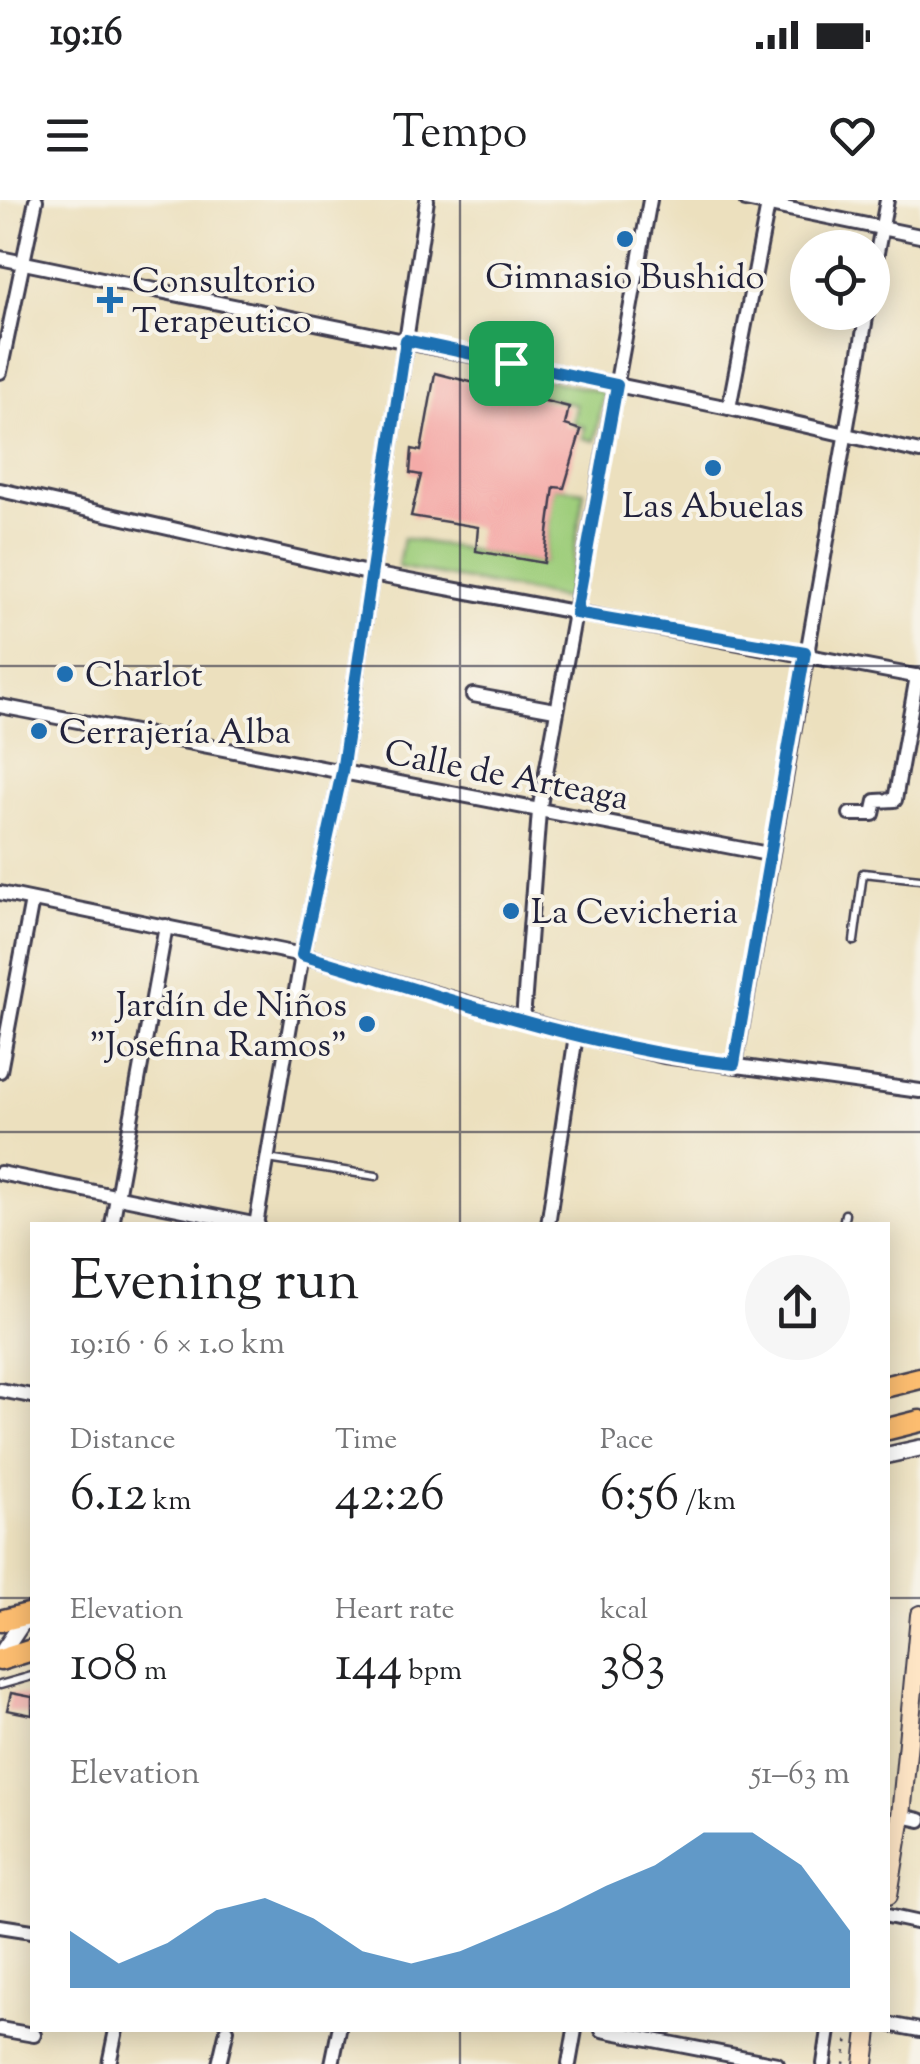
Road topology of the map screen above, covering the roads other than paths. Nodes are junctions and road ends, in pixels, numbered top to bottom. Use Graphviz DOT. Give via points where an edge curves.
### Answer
graph roads {
  1 [pos="36,200"];
  2 [pos="427,200"];
  3 [pos="650,200"];
  4 [pos="746,200"];
  5 [pos="887,200"];
  6 [pos="768,205"];
  7 [pos="882,228"];
  8 [pos="920,236"];
  9 [pos="0,258"];
  10 [pos="21,262"];
  11 [pos="863,330"];
  12 [pos="406,340"];
  13 [pos="0,372"];
  14 [pos="617,385"];
  15 [pos="729,408"];
  16 [pos="845,435"];
  17 [pos="920,452"];
  18 [pos="0,490"];
  19 [pos="372,574"];
  20 [pos="576,613"];
  21 [pos="805,652"];
  22 [pos="918,677"];
  23 [pos="473,695"];
  24 [pos="0,706"];
  25 [pos="555,710"];
  26 [pos="342,772"];
  27 [pos="539,810"];
  28 [pos="850,814"];
  29 [pos="768,854"];
  30 [pos="920,878"];
  31 [pos="0,893"];
  32 [pos="32,900"];
  33 [pos="166,926"];
  34 [pos="854,941"];
  35 [pos="302,955"];
  36 [pos="523,1020"];
  37 [pos="576,1036"];
  38 [pos="734,1064"];
  39 [pos="0,1071"];
  40 [pos="920,1090"];
  41 [pos="267,1158"];
  42 [pos="0,1172"];
  43 [pos="376,1176"];
  44 [pos="116,1196"];
  45 [pos="844,1214"];
  46 [pos="112,1222"];
  47 [pos="242,1222"];
  48 [pos="257,1222"];
  49 [pos="548,1222"];
  50 [pos="843,1222"];
  51 [pos="920,1378"];
  52 [pos="890,1386"];
  53 [pos="0,1390"];
  54 [pos="30,1396"];
  55 [pos="920,1421"];
  56 [pos="890,1428"];
  57 [pos="920,1448"];
  58 [pos="890,1455"];
  59 [pos="30,1608"];
  60 [pos="30,1610"];
  61 [pos="920,1615"];
  62 [pos="0,1621"];
  63 [pos="30,1650"];
  64 [pos="0,1658"];
  65 [pos="30,1677"];
  66 [pos="0,1685"];
  67 [pos="915,1698"];
  68 [pos="907,1808"];
  69 [pos="920,1820"];
  70 [pos="890,1885"];
  71 [pos="890,1916"];
  72 [pos="920,1924"];
  73 [pos="0,1926"];
  74 [pos="30,1931"];
  75 [pos="890,2024"];
  76 [pos="0,2029"];
  77 [pos="920,2030"];
  78 [pos="116,2032"];
  79 [pos="226,2032"];
  80 [pos="339,2032"];
  81 [pos="575,2032"];
  82 [pos="612,2032"];
  83 [pos="829,2032"];
  84 [pos="868,2032"];
  85 [pos="34,2035"];
  86 [pos="109,2064"];
  87 [pos="219,2064"];
  88 [pos="332,2064"];
  89 [pos="569,2064"];
  90 [pos="777,2064"];
  91 [pos="824,2064"];
  92 [pos="864,2064"];
  1 -- 10 [label="street"];
  2 -- 12 [label="street"];
  3 -- 14 [label="street"];
  4 -- 6 [label="street"];
  5 -- 7 [label="street"];
  6 -- 7 [label="street"];
  6 -- 15 [label="street"];
  7 -- 8 [label="street"];
  9 -- 10 [label="street"];
  10 -- 12 [label="street"];
  10 -- 13 [label="street"];
  11 -- 16 [label="street"];
  12 -- 14 [label="street"];
  12 -- 19 [label="street"];
  14 -- 15 [label="street"];
  14 -- 20 [label="street"];
  15 -- 16 [label="street"];
  16 -- 17 [label="street"];
  16 -- 21 [label="street"];
  18 -- 19 [label="street"];
  19 -- 20 [label="street"];
  19 -- 26 [label="street"];
  20 -- 21 [label="street"];
  20 -- 25 [label="street"];
  21 -- 22 [label="street"];
  21 -- 29 [label="street"];
  22 -- 28 [label="street" via="895,800 876,801 872,814"];
  23 -- 25 [label="street"];
  24 -- 26 [label="street, Calle de Arteaga"];
  25 -- 27 [label="street"];
  26 -- 27 [label="street, Calle de Arteaga"];
  26 -- 35 [label="street"];
  27 -- 29 [label="street, Calle de Arteaga"];
  27 -- 36 [label="street"];
  29 -- 38 [label="street"];
  30 -- 34 [label="lane" via="863,873"];
  31 -- 32 [label="street"];
  32 -- 33 [label="street"];
  32 -- 39 [label="street"];
  33 -- 35 [label="street"];
  33 -- 44 [label="street"];
  35 -- 36 [label="street"];
  35 -- 41 [label="street"];
  36 -- 37 [label="street"];
  37 -- 38 [label="street"];
  37 -- 49 [label="street"];
  38 -- 40 [label="street"];
  41 -- 43 [label="lane"];
  41 -- 48 [label="street"];
  42 -- 44 [label="street"];
  44 -- 46 [label="street"];
  44 -- 47 [label="street"];
  45 -- 50 [label="lane"];
  51 -- 52 [label="main road"];
  53 -- 54 [label="street"];
  55 -- 56 [label="main road"];
  57 -- 58 [label="street"];
  59 -- 62 [label="main road"];
  60 -- 64 [label="street"];
  61 -- 67 [label="main road"];
  63 -- 64 [label="main road"];
  65 -- 66 [label="lane"];
  67 -- 68 [label="main road"];
  68 -- 69 [label="street"];
  68 -- 70 [label="main road"];
  71 -- 72 [label="street"];
  73 -- 74 [label="street"];
  75 -- 77 [label="street"];
  76 -- 85 [label="street"];
  78 -- 86 [label="street"];
  79 -- 87 [label="street"];
  80 -- 88 [label="street"];
  81 -- 89 [label="street"];
  82 -- 90 [label="street"];
  83 -- 91 [label="street"];
  84 -- 92 [label="main road"];
}
